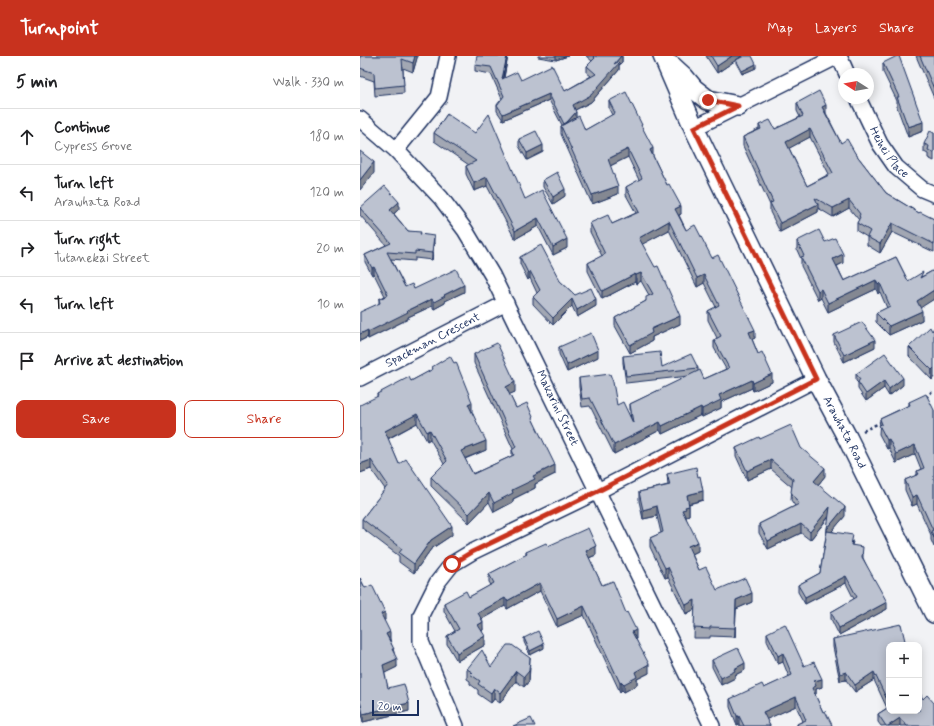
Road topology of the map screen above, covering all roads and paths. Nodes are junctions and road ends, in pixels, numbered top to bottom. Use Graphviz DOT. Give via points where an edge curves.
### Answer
graph roads {
  1 [pos="448,56"];
  2 [pos="839,56"];
  3 [pos="664,57"];
  4 [pos="844,68"];
  5 [pos="861,104"];
  6 [pos="738,106"];
  7 [pos="360,119"];
  8 [pos="694,128"];
  9 [pos="396,150"];
  10 [pos="934,194"];
  11 [pos="506,304"];
  12 [pos="360,378"];
  13 [pos="816,379"];
  14 [pos="934,389"];
  15 [pos="922,402"];
  16 [pos="881,422"];
  17 [pos="848,439"];
  18 [pos="598,491"];
  19 [pos="934,614"];
  20 [pos="456,726"];
  21 [pos="712,726"];
  1 -- 9 [label="street" via="439,97"];
  2 -- 4 [label="street"];
  2 -- 6 [label="street"];
  3 -- 6 [label="main road" via="708,100"];
  3 -- 8 [label="main road, Arawhata Road"];
  5 -- 10 [label="street, Heihei Place" via="880,144 896,167 922,189"];
  6 -- 8 [label="street"];
  7 -- 9 [label="street, Makarini Street"];
  8 -- 13 [label="main road, Arawhata Road"];
  9 -- 11 [label="street, Makarini Street" via="441,198 465,230"];
  11 -- 12 [label="street, Spackman Crescent"];
  11 -- 18 [label="street, Makarini Street"];
  13 -- 17 [label="main road, Arawhata Road"];
  13 -- 18 [label="street"];
  14 -- 15 [label="path"];
  16 -- 17 [label="path"];
  17 -- 19 [label="main road, Arawhata Road"];
  18 -- 20 [label="street" via="472,552 452,564 437,582 421,615 421,642"];
  18 -- 21 [label="street, Makarini Street"];
}
